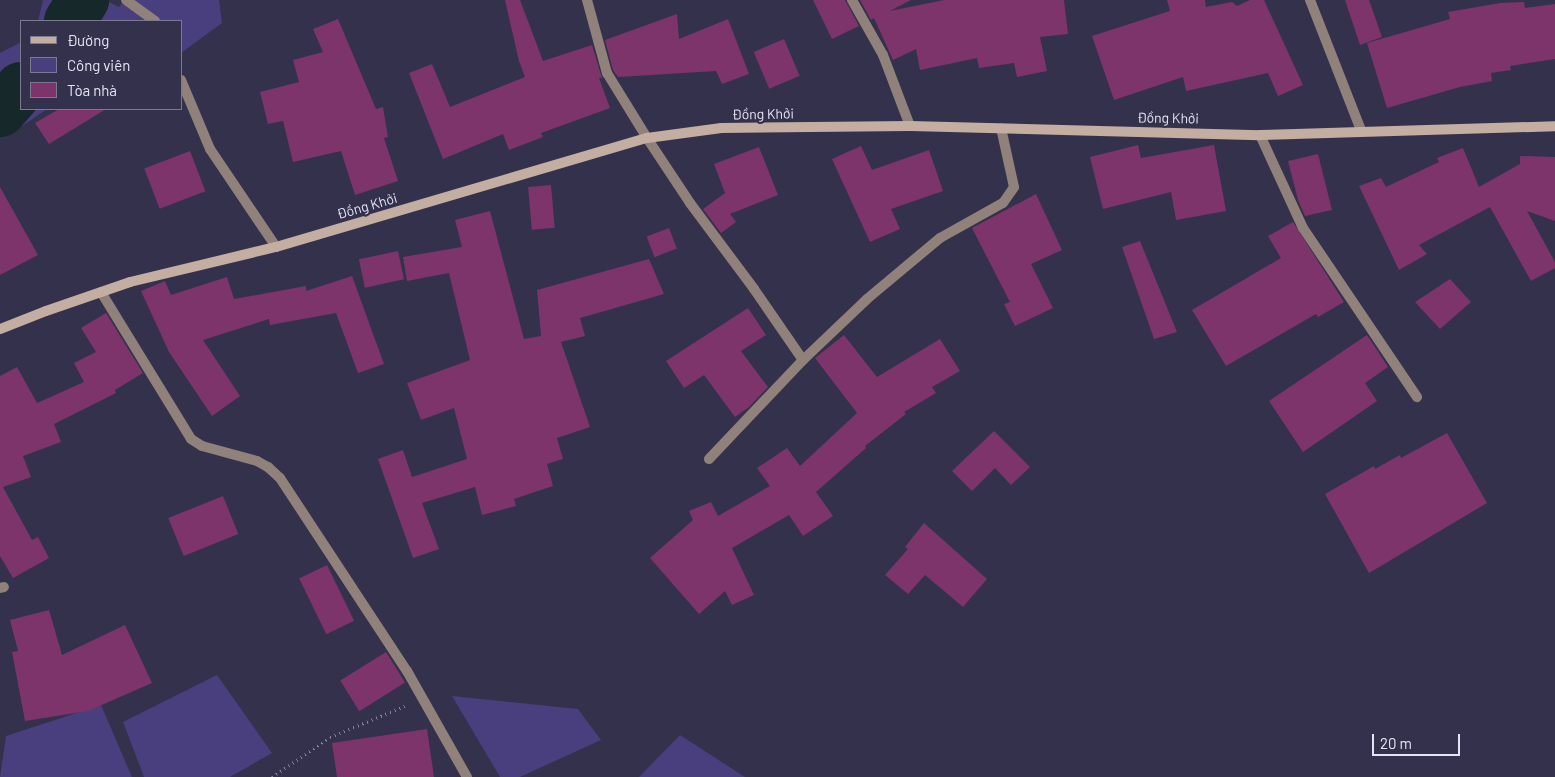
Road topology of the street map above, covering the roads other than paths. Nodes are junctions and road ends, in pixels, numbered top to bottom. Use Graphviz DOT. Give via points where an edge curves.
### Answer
graph roads {
  1 [pos="587,0"];
  2 [pos="852,0"];
  3 [pos="1310,0"];
  4 [pos="130,3"];
  5 [pos="154,20"];
  6 [pos="182,82"];
  7 [pos="910,126"];
  8 [pos="1555,126"];
  9 [pos="1001,128"];
  10 [pos="1361,130"];
  11 [pos="1260,135"];
  12 [pos="647,138"];
  13 [pos="276,247"];
  14 [pos="102,292"];
  15 [pos="0,329"];
  16 [pos="803,360"];
  17 [pos="1417,397"];
  18 [pos="709,459"];
  19 [pos="467,777"];
  1 -- 12 [label="street" via="607,73"];
  2 -- 7 [label="street" via="883,55"];
  3 -- 10 [label="street"];
  4 -- 5 [label="street"];
  6 -- 13 [label="street" via="210,149"];
  7 -- 9 [label="street, Đồng Khởi"];
  7 -- 12 [label="street, Đồng Khởi" via="721,128"];
  8 -- 10 [label="street, Đồng Khởi"];
  9 -- 11 [label="street, Đồng Khởi"];
  9 -- 16 [label="street" via="1014,187 1003,203 940,238 867,299"];
  10 -- 11 [label="street, Đồng Khởi"];
  11 -- 17 [label="street" via="1303,228"];
  12 -- 13 [label="street, Đồng Khởi"];
  12 -- 16 [label="street"];
  13 -- 14 [label="street, Đồng Khởi" via="130,282"];
  14 -- 15 [label="street, Đồng Khởi"];
  14 -- 19 [label="street" via="190,439 202,446 257,461 280,478 408,671"];
  16 -- 18 [label="street"];
}
